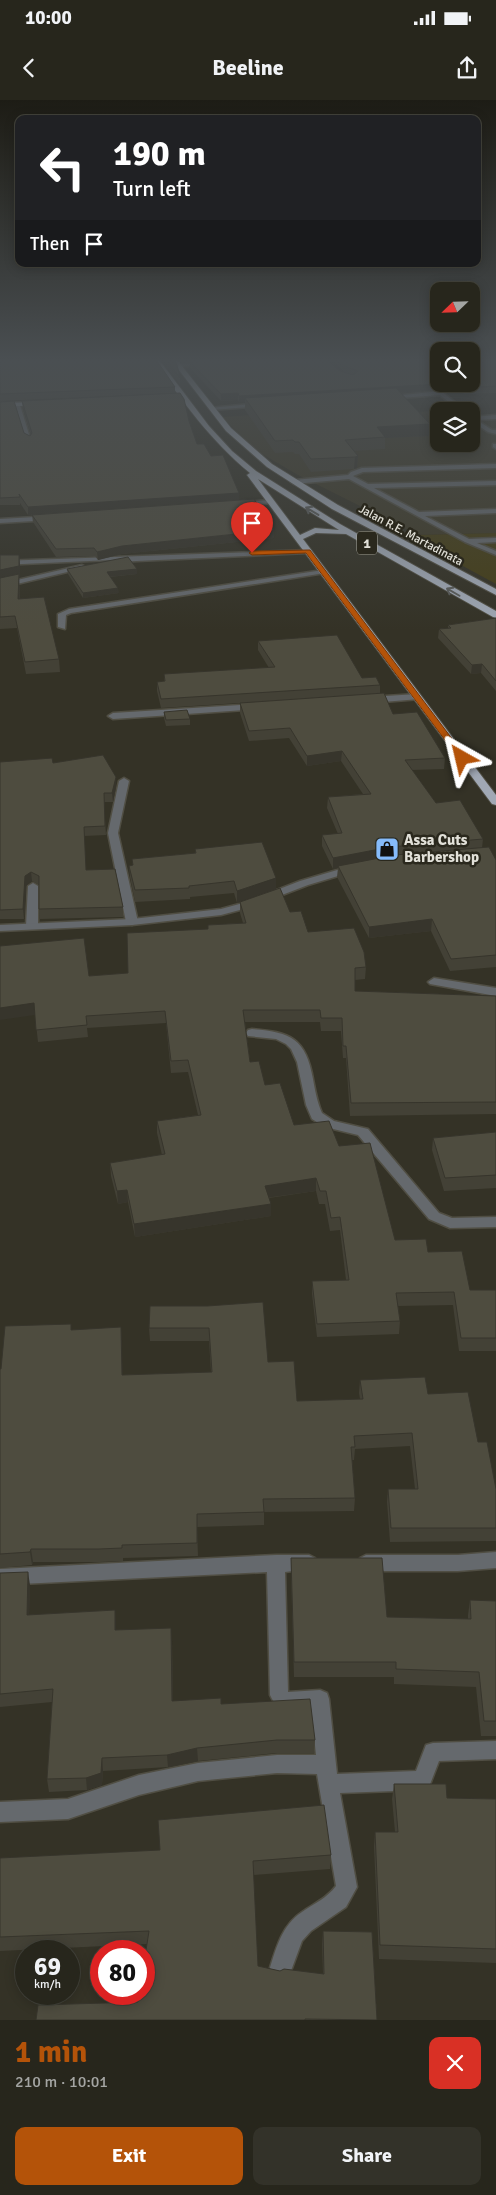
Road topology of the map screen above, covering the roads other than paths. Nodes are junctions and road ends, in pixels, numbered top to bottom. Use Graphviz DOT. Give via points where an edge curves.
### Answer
graph roads {
  1 [pos="230,451"];
  2 [pos="250,451"];
  3 [pos="242,463"];
  4 [pos="496,466"];
  5 [pos="350,477"];
  6 [pos="294,482"];
  7 [pos="496,483"];
  8 [pos="367,486"];
  9 [pos="271,502"];
  10 [pos="231,505"];
  11 [pos="496,511"];
  12 [pos="417,514"];
  13 [pos="57,518"];
  14 [pos="0,521"];
  15 [pos="353,535"];
  16 [pos="298,539"];
  17 [pos="496,540"];
  18 [pos="467,541"];
  19 [pos="308,551"];
  20 [pos="496,552"];
  21 [pos="122,558"];
  22 [pos="0,563"];
  23 [pos="323,572"];
  24 [pos="0,586"];
  25 [pos="496,592"];
  26 [pos="496,615"];
  27 [pos="62,627"];
  28 [pos="417,698"];
  29 [pos="358,701"];
  30 [pos="270,707"];
  31 [pos="113,716"];
  32 [pos="124,781"];
  33 [pos="496,802"];
  34 [pos="366,866"];
  35 [pos="33,886"];
  36 [pos="132,922"];
  37 [pos="32,926"];
  38 [pos="0,928"];
  39 [pos="434,982"];
  40 [pos="496,992"];
  41 [pos="252,1033"];
  42 [pos="496,1222"];
  43 [pos="496,1560"];
  44 [pos="276,1563"];
  45 [pos="324,1563"];
  46 [pos="353,1563"];
  47 [pos="0,1577"];
  48 [pos="496,1750"];
  49 [pos="327,1774"];
  50 [pos="0,1812"];
  51 [pos="280,1972"];
  1 -- 3 [label="highway, 1"];
  2 -- 6 [label="highway, Jalan R.E. Martadinata / 1"];
  3 -- 9 [label="highway, 1"];
  15 -- 3 [label="highway, Jalan R.E. Martadinata / 1, one-way" via="289,497"];
  4 -- 5 [label="lane" via="362,470"];
  5 -- 6 [label="lane"];
  5 -- 8 [label="lane"];
  6 -- 25 [label="highway, Jalan R.E. Martadinata / 1"];
  7 -- 8 [label="lane"];
  8 -- 12 [label="lane"];
  9 -- 10 [label="street"];
  9 -- 16 [label="highway, 1"];
  11 -- 12 [label="lane"];
  12 -- 18 [label="lane"];
  13 -- 14 [label="street"];
  15 -- 16 [label="highway" via="320,530"];
  26 -- 15 [label="highway, Jalan R.E. Martadinata / 1, one-way"];
  16 -- 19 [label="highway, 1"];
  17 -- 18 [label="lane"];
  18 -- 20 [label="lane"];
  19 -- 21 [label="lane"];
  19 -- 23 [label="highway, 1"];
  21 -- 22 [label="lane"];
  21 -- 24 [label="lane"];
  23 -- 27 [label="lane" via="70,611 62,614"];
  23 -- 28 [label="highway, 1"];
  28 -- 29 [label="street"];
  28 -- 33 [label="highway, 1"];
  30 -- 31 [label="street"];
  32 -- 36 [label="street" via="113,833"];
  34 -- 36 [label="street" via="304,883 221,912"];
  35 -- 37 [label="street"];
  36 -- 37 [label="street"];
  37 -- 38 [label="street"];
  39 -- 40 [label="street"];
  41 -- 42 [label="street" via="281,1036 290,1041 303,1060 312,1108 319,1118 363,1132 434,1216 450,1224"];
  43 -- 46 [label="street"];
  44 -- 45 [label="street"];
  44 -- 47 [label="street"];
  44 -- 49 [label="street" via="279,1695 284,1700 320,1700"];
  48 -- 49 [label="street" via="433,1752 422,1780"];
  49 -- 50 [label="street" via="277,1764 198,1772 139,1784 68,1810"];
  49 -- 51 [label="street" via="347,1887 344,1896 298,1929 286,1949"];
}
